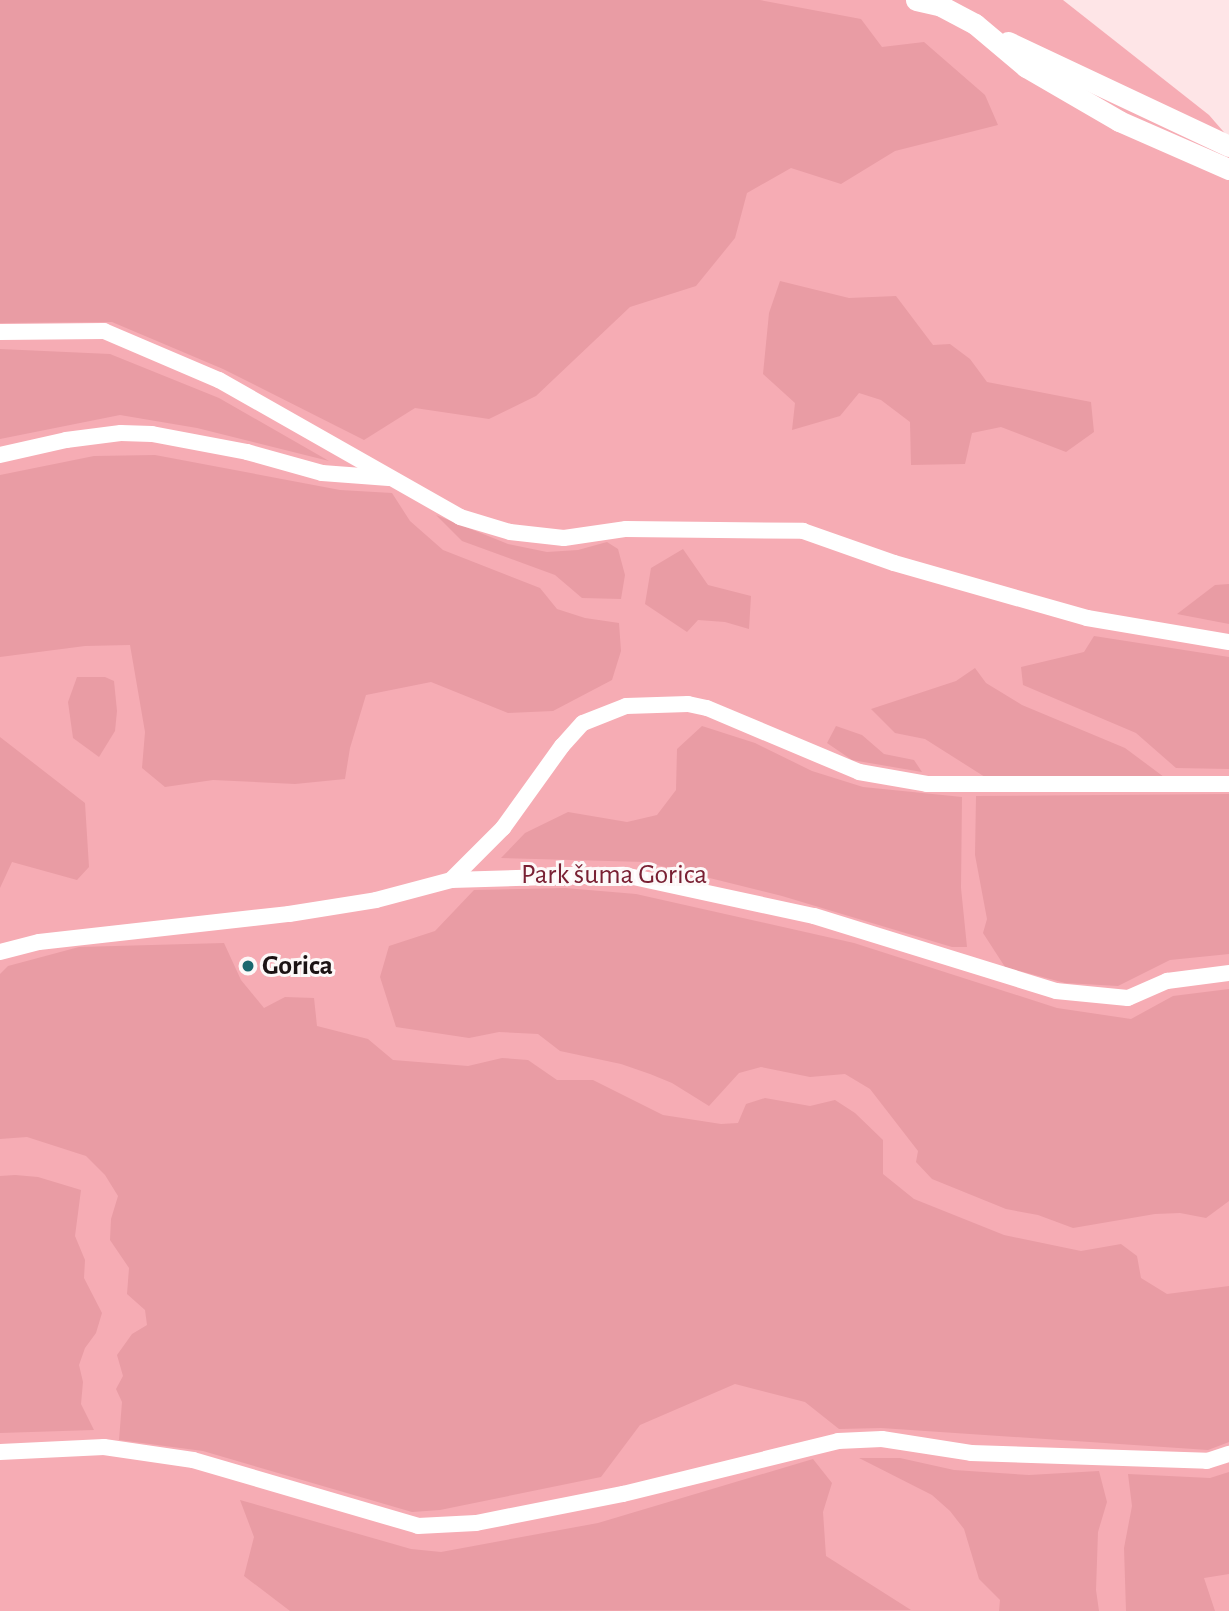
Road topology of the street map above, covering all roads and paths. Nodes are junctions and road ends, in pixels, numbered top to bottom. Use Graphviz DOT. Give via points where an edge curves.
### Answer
graph roads {
  1 [pos="916,0"];
  2 [pos="999,41"];
  3 [pos="1229,146"];
  4 [pos="1229,169"];
  5 [pos="0,332"];
  6 [pos="0,455"];
  7 [pos="395,479"];
  8 [pos="1229,642"];
  9 [pos="1229,784"];
  10 [pos="451,880"];
  11 [pos="0,952"];
  12 [pos="1229,973"];
  13 [pos="0,1452"];
  14 [pos="1229,1454"];
  1 -- 2 [label="street" via="959,14"];
  2 -- 3 [label="street" via="1030,51"];
  2 -- 4 [label="street" via="1026,67 1064,92"];
  5 -- 7 [label="street" via="104,331 219,380"];
  6 -- 7 [label="street" via="66,440 152,434 247,452 322,473"];
  7 -- 8 [label="street" via="460,517 510,532 564,538 626,529 803,531 894,563 1087,618"];
  9 -- 10 [label="street" via="927,784 859,772 708,708 688,704 626,706 583,723 503,828"];
  10 -- 11 [label="street" via="376,900 289,914 51,940"];
  10 -- 12 [label="street" via="624,875 653,880 814,916 1056,992 1128,998 1167,981"];
  13 -- 14 [label="street" via="104,1447 193,1460 418,1526 476,1523 623,1494 838,1441 882,1439 971,1454 1207,1461"];
}
